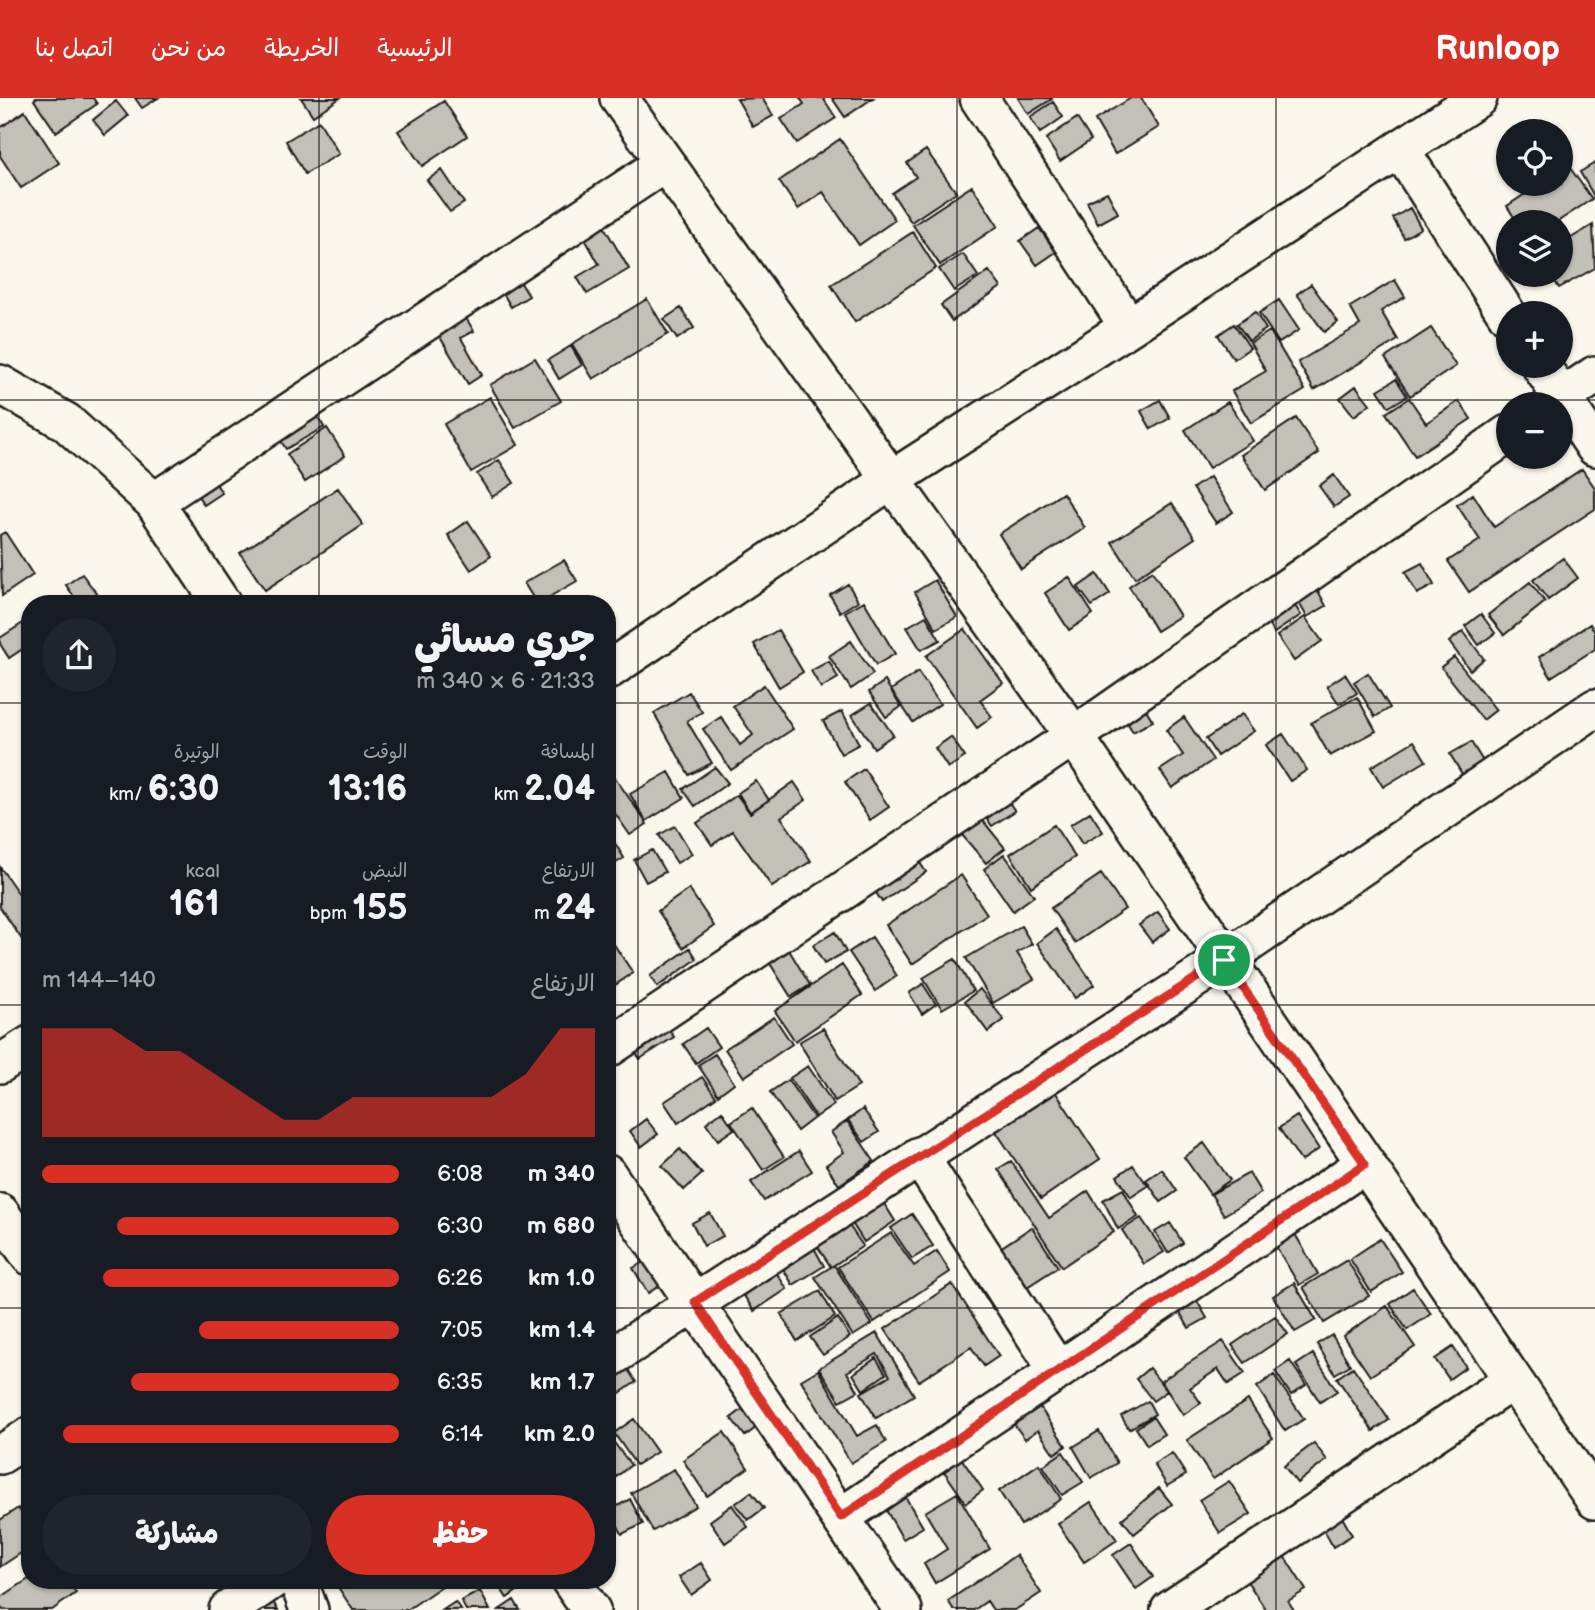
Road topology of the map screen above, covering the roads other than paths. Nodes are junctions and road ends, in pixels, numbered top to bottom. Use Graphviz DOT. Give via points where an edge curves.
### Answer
graph roads {
  1 [pos="619,98"];
  2 [pos="979,98"];
  3 [pos="1478,98"];
  4 [pos="1400,149"];
  5 [pos="665,163"];
  6 [pos="1498,301"];
  7 [pos="1129,327"];
  8 [pos="1595,375"];
  9 [pos="0,384"];
  10 [pos="1570,392"];
  11 [pos="1573,420"];
  12 [pos="1496,443"];
  13 [pos="1595,447"];
  14 [pos="891,480"];
  15 [pos="154,502"];
  16 [pos="216,595"];
  17 [pos="616,665"];
  18 [pos="1595,709"];
  19 [pos="1074,736"];
  20 [pos="1224,960"];
  21 [pos="616,1043"];
  22 [pos="21,1051"];
  23 [pos="0,1064"];
  24 [pos="919,1156"];
  25 [pos="1365,1164"];
  26 [pos="616,1187"];
  27 [pos="0,1213"];
  28 [pos="21,1243"];
  29 [pos="695,1302"];
  30 [pos="616,1354"];
  31 [pos="1058,1371"];
  32 [pos="1513,1380"];
  33 [pos="21,1442"];
  34 [pos="0,1455"];
  35 [pos="1595,1500"];
  36 [pos="841,1517"];
  37 [pos="302,1589"];
  38 [pos="576,1589"];
  39 [pos="309,1610"];
  40 [pos="591,1610"];
  41 [pos="903,1610"];
  42 [pos="1170,1610"];
  1 -- 5 [label="street"];
  2 -- 7 [label="street"];
  3 -- 4 [label="street"];
  4 -- 6 [label="street"];
  4 -- 7 [label="street"];
  5 -- 14 [label="street"];
  5 -- 15 [label="street"];
  7 -- 14 [label="street"];
  8 -- 10 [label="street"];
  9 -- 15 [label="street" via="66,422"];
  11 -- 13 [label="street"];
  12 -- 19 [label="street"];
  14 -- 17 [label="street"];
  14 -- 19 [label="street"];
  15 -- 16 [label="street"];
  18 -- 20 [label="street"];
  19 -- 20 [label="street"];
  19 -- 21 [label="street"];
  20 -- 24 [label="street"];
  20 -- 25 [label="street"];
  22 -- 23 [label="street"];
  24 -- 29 [label="street"];
  24 -- 31 [label="street"];
  25 -- 31 [label="street"];
  25 -- 32 [label="street"];
  26 -- 29 [label="street"];
  27 -- 28 [label="street"];
  29 -- 30 [label="street"];
  29 -- 36 [label="street"];
  31 -- 36 [label="street"];
  32 -- 35 [label="street"];
  32 -- 42 [label="street"];
  33 -- 34 [label="street"];
  36 -- 41 [label="street"];
  37 -- 39 [label="street"];
  38 -- 40 [label="street"];
}
